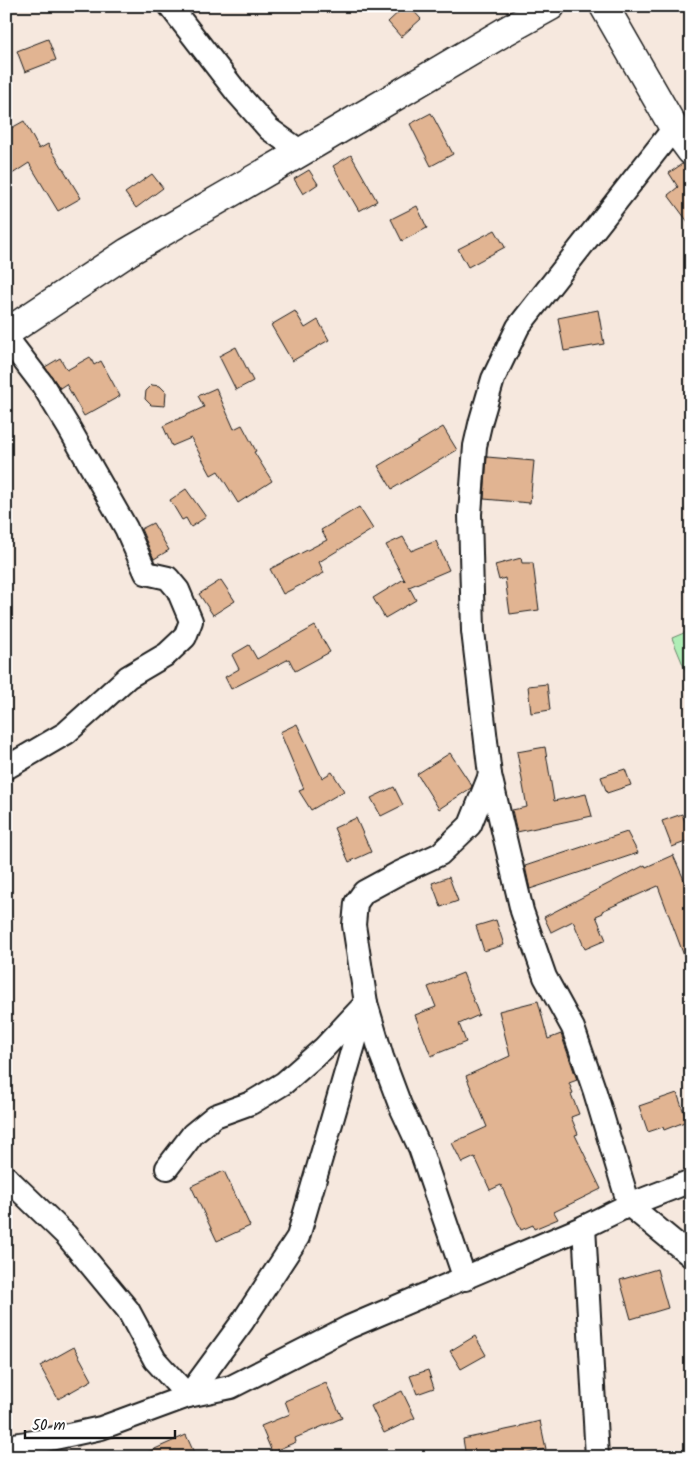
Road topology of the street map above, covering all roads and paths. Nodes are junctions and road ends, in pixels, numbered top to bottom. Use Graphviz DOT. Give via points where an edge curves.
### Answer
graph roads {
  1 [pos="170,6"];
  2 [pos="551,6"];
  3 [pos="580,6"];
  4 [pos="603,6"];
  5 [pos="674,128"];
  6 [pos="691,151"];
  7 [pos="302,152"];
  8 [pos="7,333"];
  9 [pos="6,768"];
  10 [pos="490,775"];
  11 [pos="366,1003"];
  12 [pos="167,1168"];
  13 [pos="6,1177"];
  14 [pos="691,1181"];
  15 [pos="629,1205"];
  16 [pos="584,1227"];
  17 [pos="691,1256"];
  18 [pos="465,1279"];
  19 [pos="188,1396"];
  20 [pos="6,1446"];
  21 [pos="597,1457"];
  1 -- 7 [label="street" via="269,130"];
  2 -- 7 [label="street"];
  3 -- 4 [label="street" via="594,9"];
  4 -- 5 [label="street"];
  5 -- 6 [label="street"];
  5 -- 10 [label="street" via="518,327 493,378 481,420 475,446 470,514 473,631"];
  7 -- 8 [label="street" via="128,252"];
  8 -- 9 [label="street" via="69,428 126,528 146,573 168,578 178,590 190,621 185,637 167,654 128,677 66,733"];
  10 -- 11 [label="street" via="470,825 440,854 364,892 356,903 354,926"];
  10 -- 15 [label="street" via="522,911 545,978 572,1028"];
  11 -- 12 [label="street" via="324,1048 284,1083 251,1103 216,1116 193,1134"];
  11 -- 18 [label="street" via="382,1057 420,1148"];
  11 -- 19 [label="street" via="298,1237"];
  13 -- 19 [label="street" via="66,1235 128,1310 155,1360"];
  14 -- 15 [label="street"];
  15 -- 16 [label="street"];
  15 -- 17 [label="street"];
  16 -- 18 [label="street"];
  16 -- 21 [label="street"];
  18 -- 19 [label="street" via="349,1327 231,1387"];
  19 -- 20 [label="street" via="101,1428"];
}
